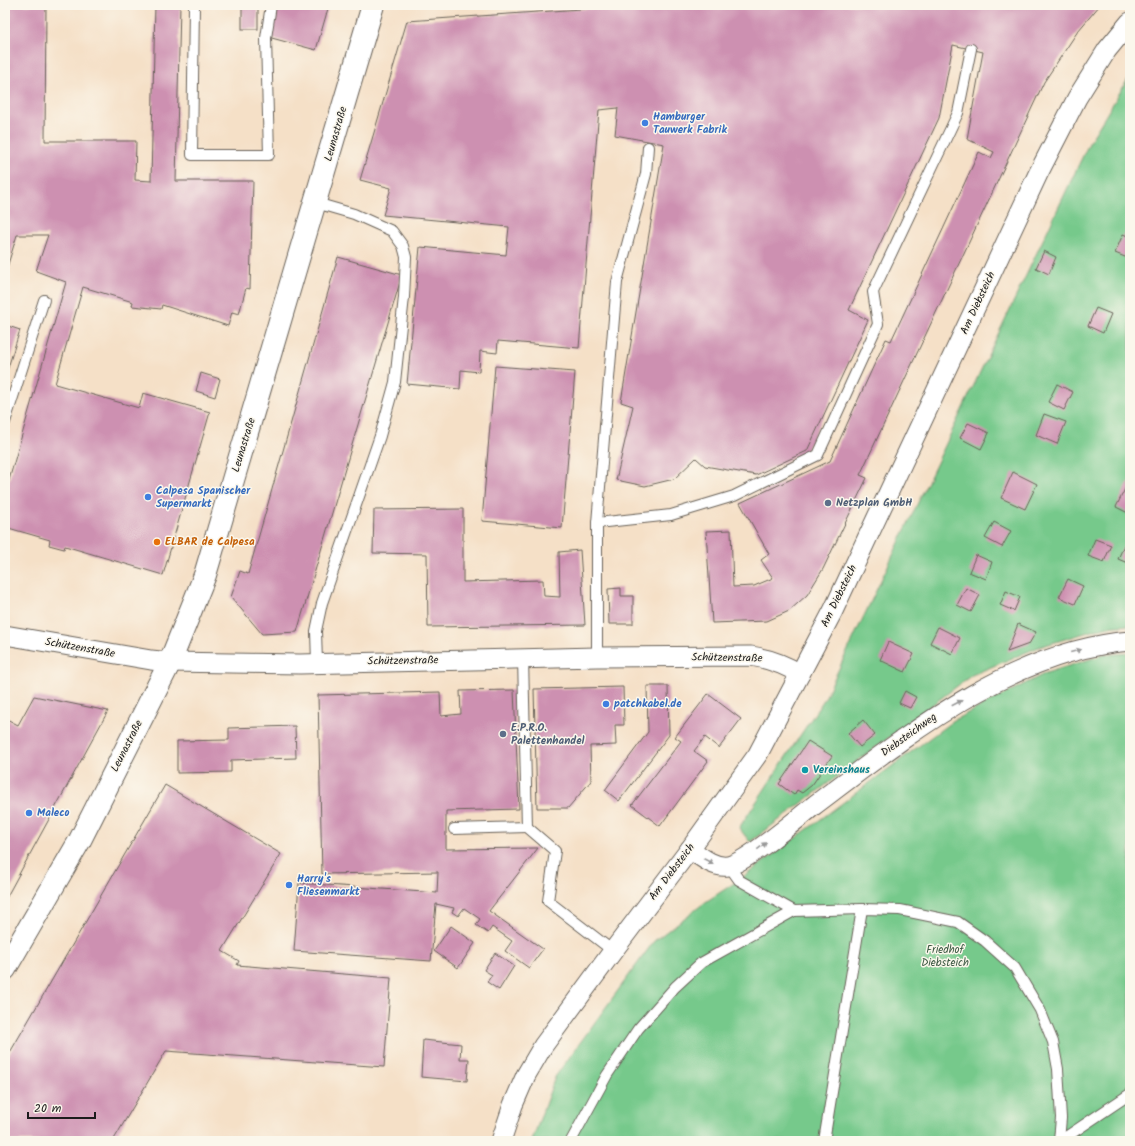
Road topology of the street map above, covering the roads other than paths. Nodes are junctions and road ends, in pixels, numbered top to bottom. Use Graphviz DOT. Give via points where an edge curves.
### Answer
graph roads {
  1 [pos="194,5"];
  2 [pos="271,5"];
  3 [pos="374,5"];
  4 [pos="1130,22"];
  5 [pos="971,49"];
  6 [pos="648,146"];
  7 [pos="316,204"];
  8 [pos="44,300"];
  9 [pos="5,422"];
  10 [pos="598,523"];
  11 [pos="5,636"];
  12 [pos="1130,641"];
  13 [pos="597,657"];
  14 [pos="524,658"];
  15 [pos="170,662"];
  16 [pos="317,663"];
  17 [pos="800,674"];
  18 [pos="527,827"];
  19 [pos="454,829"];
  20 [pos="690,849"];
  21 [pos="729,866"];
  22 [pos="862,909"];
  23 [pos="794,911"];
  24 [pos="613,951"];
  25 [pos="5,969"];
  26 [pos="1130,1094"];
  27 [pos="501,1141"];
  28 [pos="571,1141"];
  29 [pos="824,1141"];
  30 [pos="1060,1141"];
  1 -- 2 [label="lane" via="192,155 269,154 266,38"];
  3 -- 7 [label="street, Leunastraße"];
  4 -- 17 [label="street, Am Diebsteich" via="1107,50 1077,98 1038,174 833,611"];
  5 -- 10 [label="lane" via="958,113 873,292 878,324 818,455 727,498 671,515"];
  6 -- 10 [label="lane" via="646,174 617,282"];
  7 -- 15 [label="street, Leunastraße" via="205,575"];
  7 -- 16 [label="lane" via="354,214 392,230 403,246 406,257 395,382 380,436 322,602 316,631"];
  8 -- 9 [label="lane"];
  10 -- 13 [label="lane"];
  11 -- 15 [label="street, Schützenstraße"];
  21 -- 12 [label="street, Diebsteichweg, one-way" via="752,854 872,761 946,709 1042,660 1107,643"];
  13 -- 14 [label="street, Schützenstraße"];
  13 -- 17 [label="street, Schützenstraße" via="751,656 785,664"];
  14 -- 16 [label="street, Schützenstraße"];
  14 -- 18 [label="lane"];
  15 -- 16 [label="street, Schützenstraße"];
  15 -- 25 [label="street, Leunastraße" via="80,840"];
  17 -- 20 [label="street, Am Diebsteich" via="758,754"];
  18 -- 19 [label="lane"];
  18 -- 24 [label="lane" via="555,851 548,901"];
  20 -- 21 [label="street, one-way" via="712,863"];
  20 -- 24 [label="street, Am Diebsteich"];
  21 -- 23 [label="lane" via="739,880"];
  22 -- 23 [label="lane"];
  22 -- 29 [label="lane"];
  22 -- 30 [label="lane" via="900,910 958,922 985,941 1015,968 1040,1010 1053,1042 1058,1069"];
  23 -- 28 [label="lane" via="701,963 675,987 638,1029 607,1075"];
  24 -- 27 [label="street, Am Diebsteich" via="543,1046 512,1105"];
  26 -- 30 [label="lane"];
}
